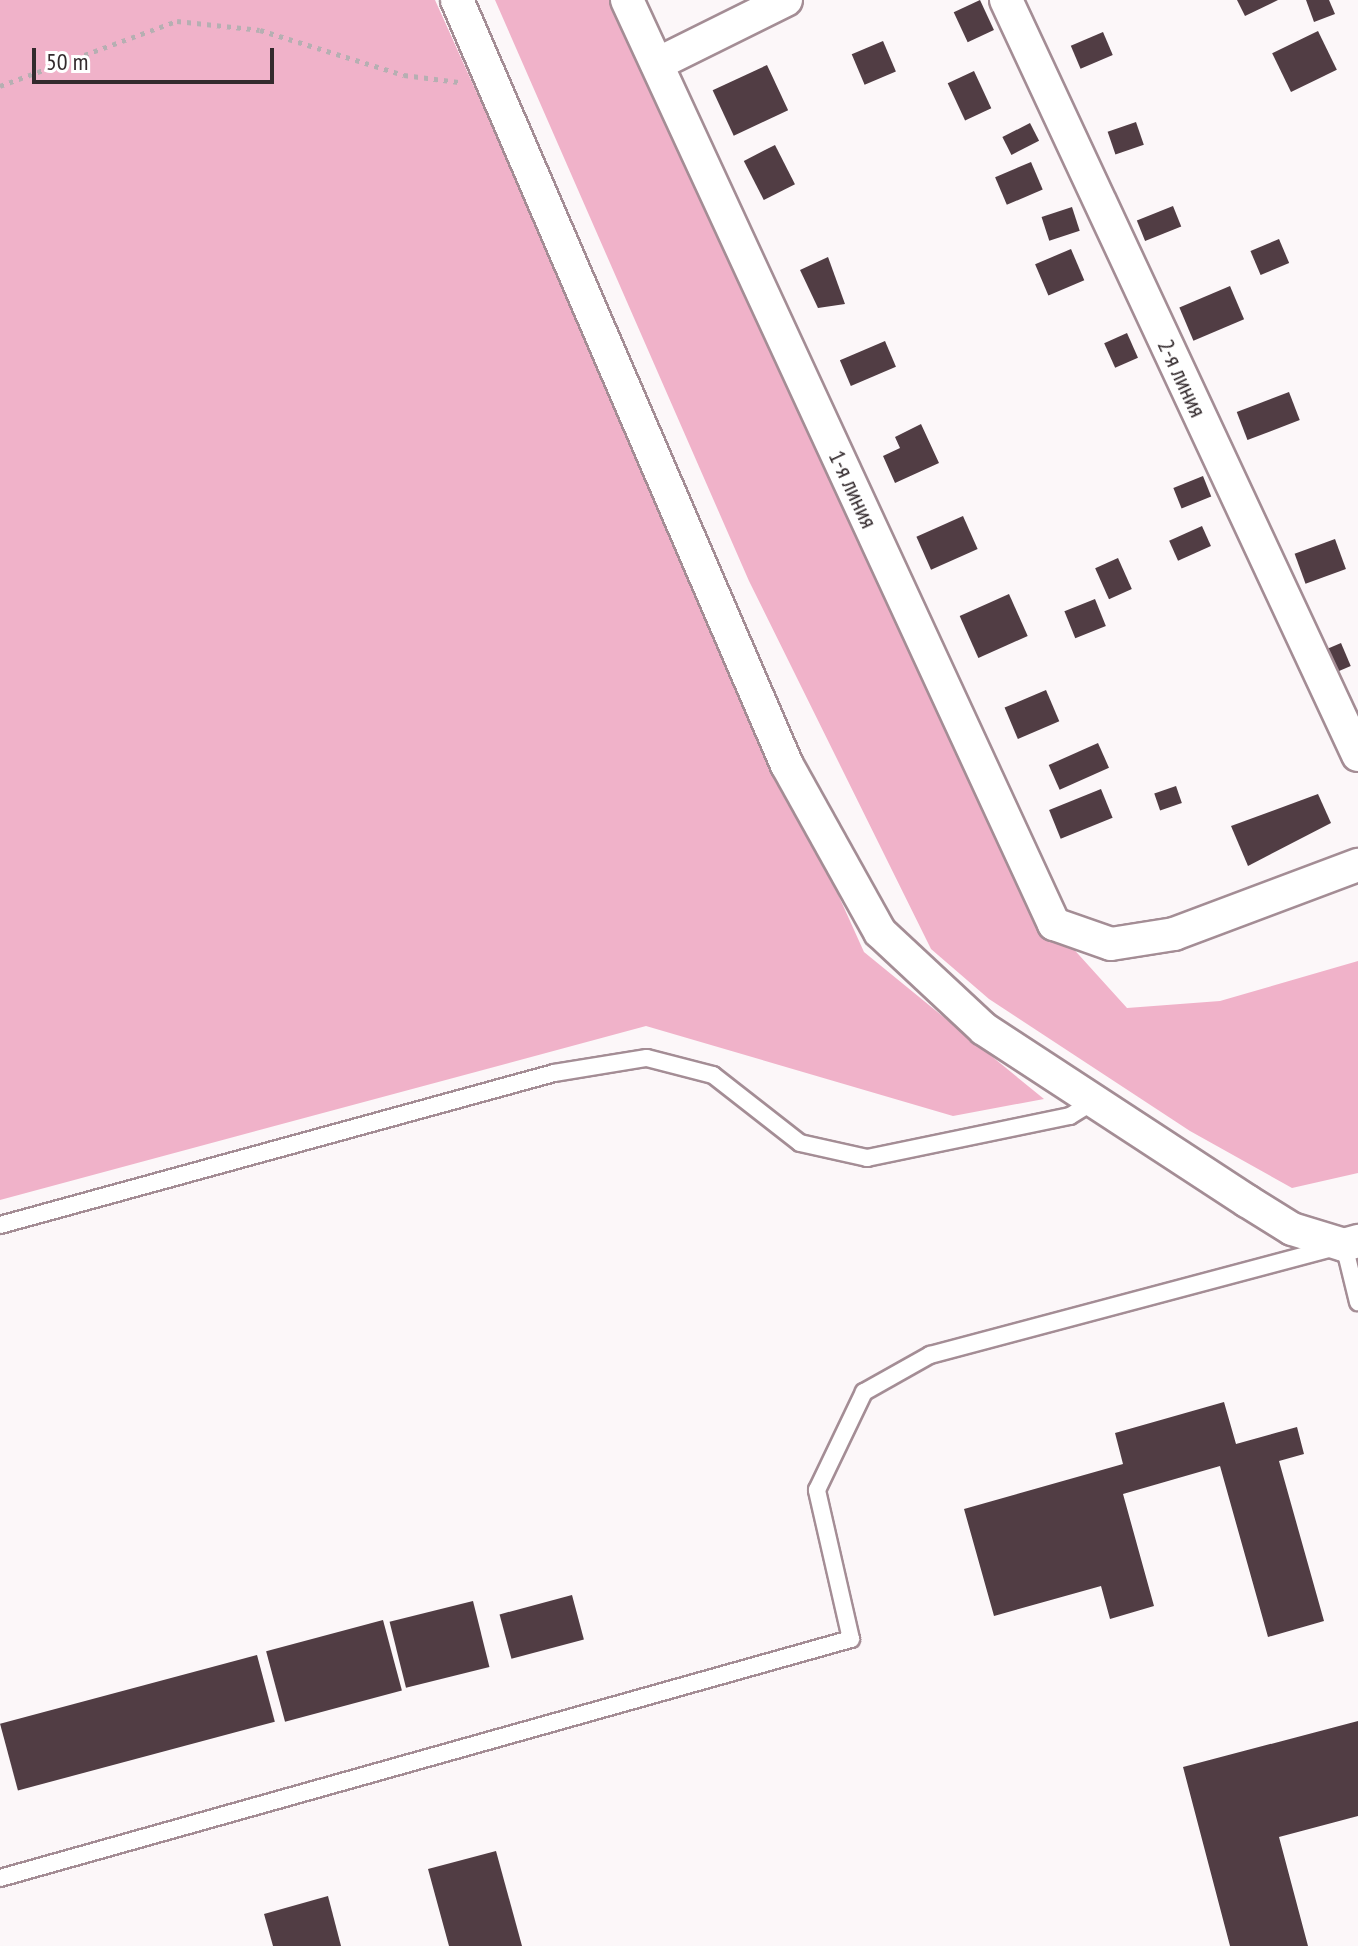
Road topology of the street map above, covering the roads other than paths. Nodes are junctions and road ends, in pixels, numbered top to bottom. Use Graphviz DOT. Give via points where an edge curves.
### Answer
graph roads {
  1 [pos="457,0"];
  2 [pos="627,0"];
  3 [pos="786,0"];
  4 [pos="1006,0"];
  5 [pos="657,64"];
  6 [pos="1358,755"];
  7 [pos="1358,865"];
  8 [pos="1094,1101"];
  9 [pos="0,1225"];
  10 [pos="1351,1243"];
  11 [pos="1358,1302"];
  12 [pos="0,1878"];
  1 -- 8 [label="street" via="787,765 872,919 930,985"];
  2 -- 5 [label="street, 1-я линия"];
  3 -- 5 [label="street"];
  4 -- 6 [label="street, 2-я линия"];
  5 -- 7 [label="street, 1-я линия" via="1054,924 1111,944 1174,934"];
  8 -- 9 [label="lane" via="1070,1116 867,1158 800,1143 713,1075 647,1058 554,1073"];
  8 -- 10 [label="street" via="1292,1229"];
  10 -- 11 [label="lane"];
  10 -- 12 [label="lane" via="930,1355 864,1392 817,1490 851,1639"];
}
